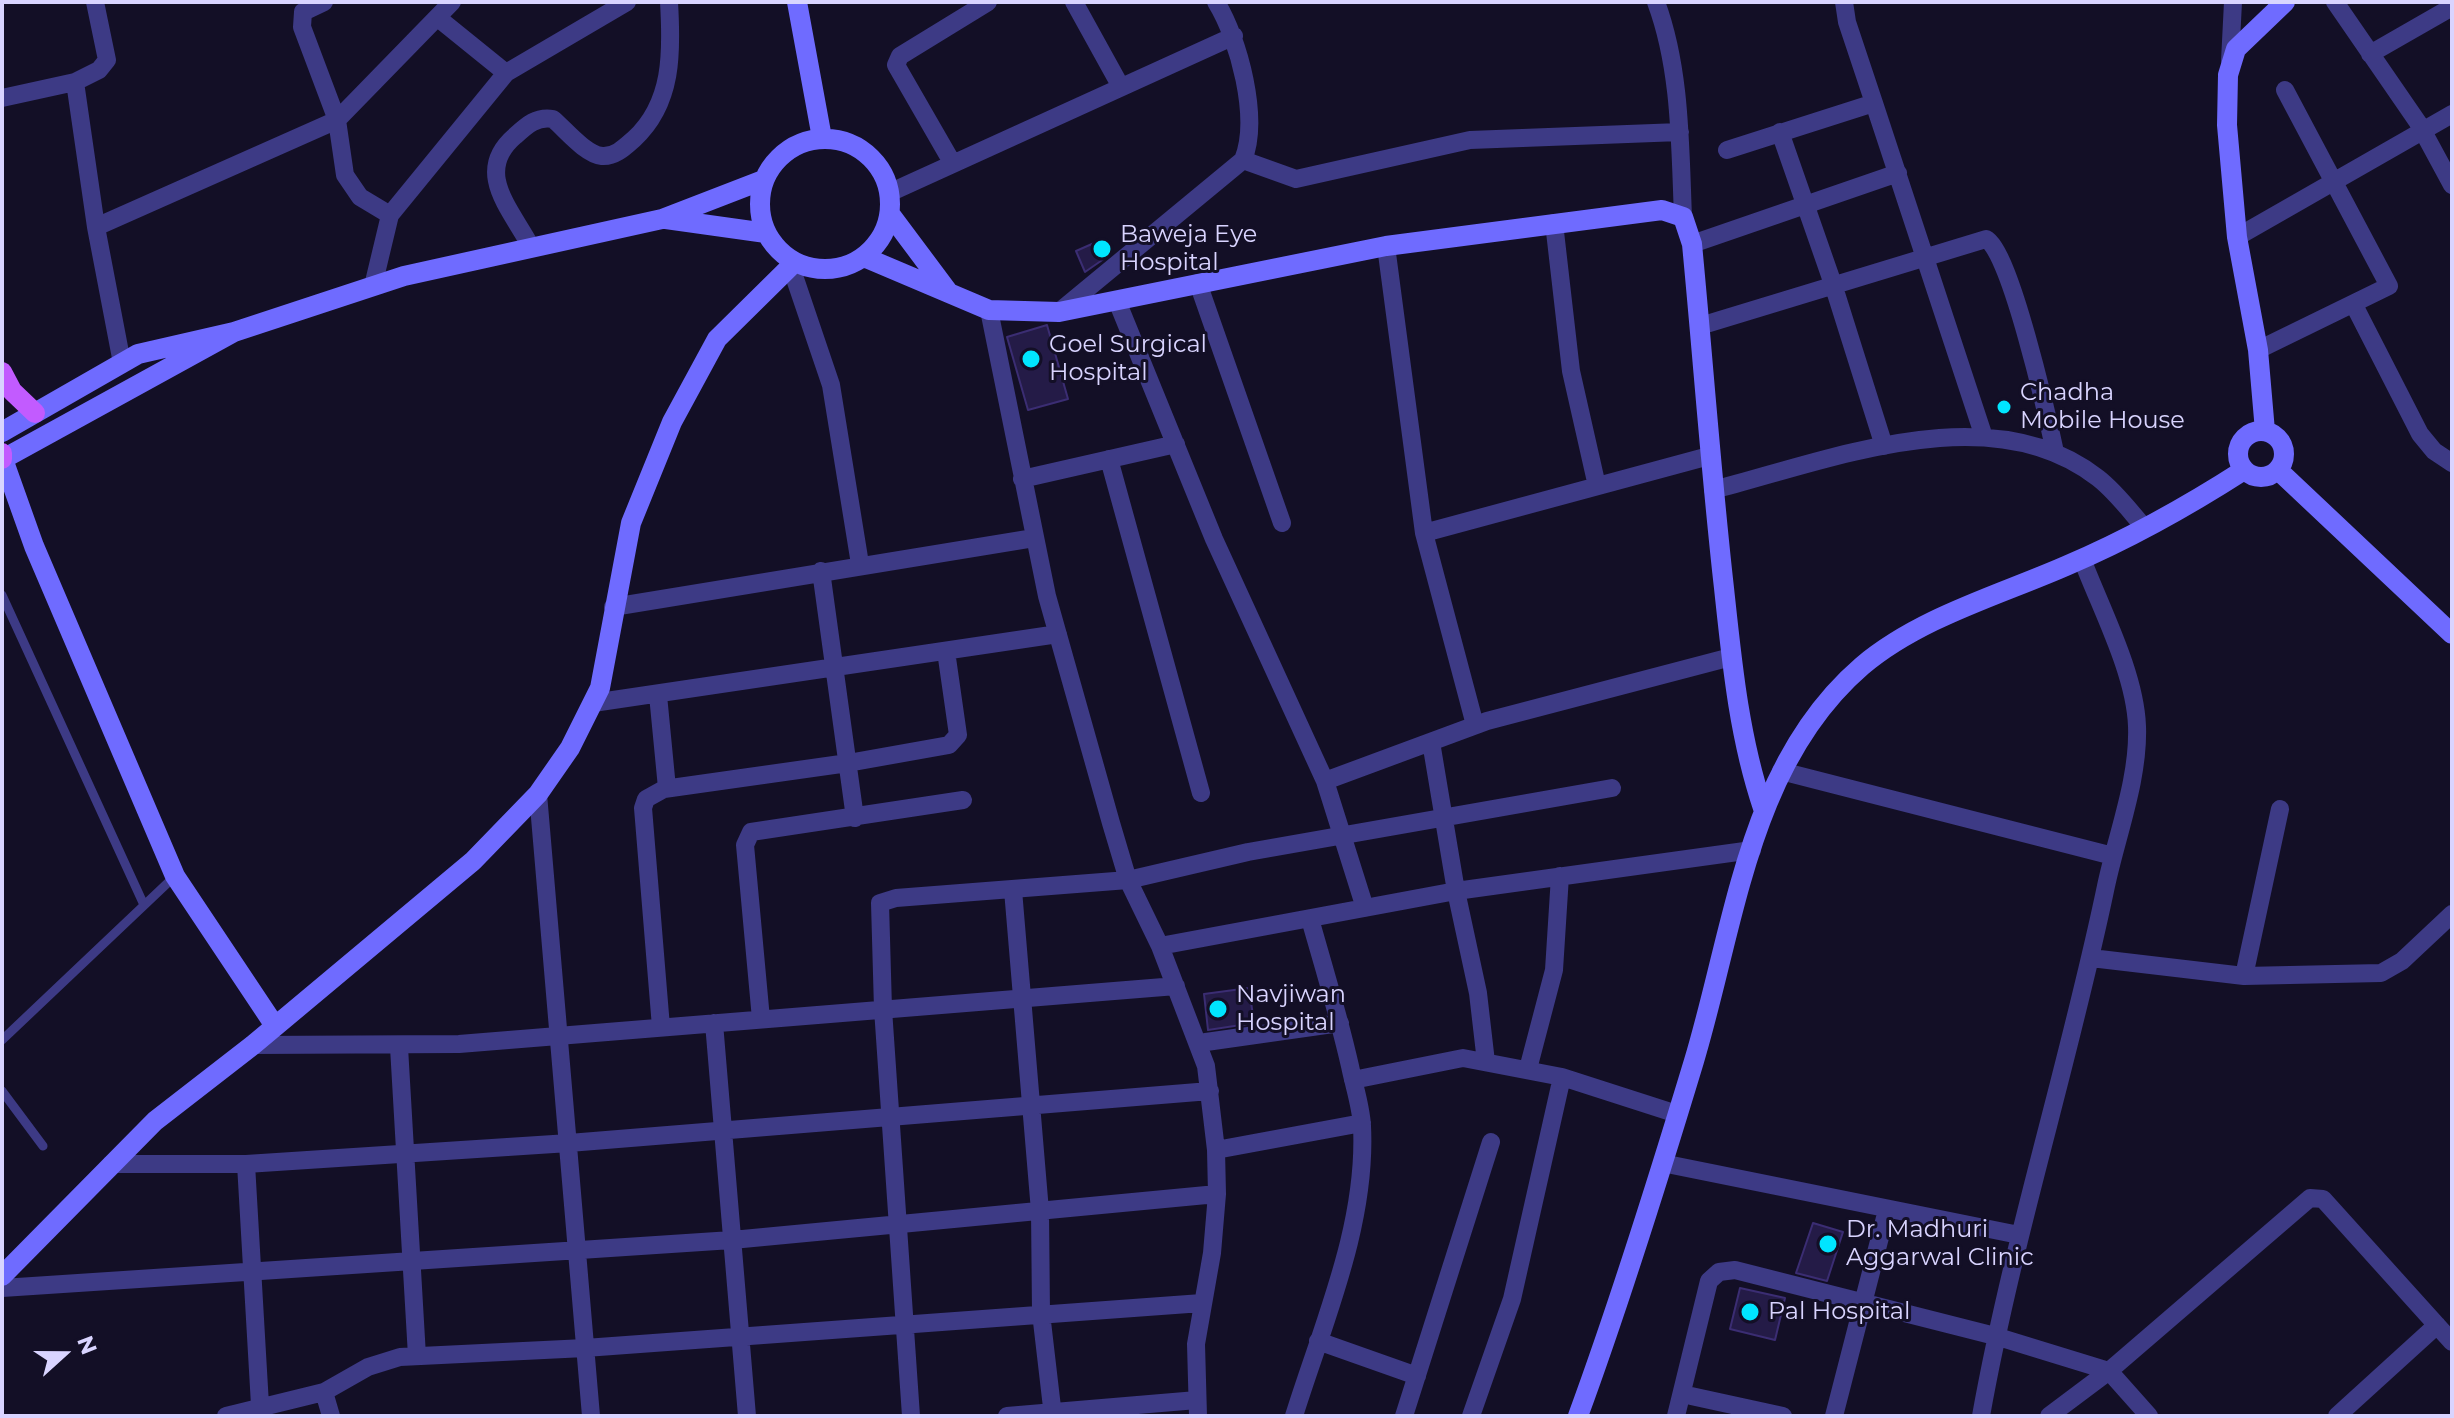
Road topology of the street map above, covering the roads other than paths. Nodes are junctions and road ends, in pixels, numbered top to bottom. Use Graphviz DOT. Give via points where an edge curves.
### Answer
graph roads {
  1 [pos="95,2"];
  2 [pos="324,2"];
  3 [pos="452,2"];
  4 [pos="627,2"];
  5 [pos="669,2"];
  6 [pos="797,2"];
  7 [pos="988,2"];
  8 [pos="1074,2"];
  9 [pos="1216,2"];
  10 [pos="1656,2"];
  11 [pos="1844,2"];
  12 [pos="2233,2"];
  13 [pos="2285,2"];
  14 [pos="2335,2"];
  15 [pos="2452,7"];
  16 [pos="438,18"];
  17 [pos="1234,36"];
  18 [pos="2370,54"];
  19 [pos="2230,61"];
  20 [pos="506,73"];
  21 [pos="75,82"];
  22 [pos="1121,87"];
  23 [pos="2285,90"];
  24 [pos="2,98"];
  25 [pos="1874,103"];
  26 [pos="2452,114"];
  27 [pos="337,120"];
  28 [pos="1680,132"];
  29 [pos="1780,132"];
  30 [pos="2423,133"];
  31 [pos="822,138"];
  32 [pos="1727,150"];
  33 [pos="1243,160"];
  34 [pos="953,164"];
  35 [pos="1898,173"];
  36 [pos="763,180"];
  37 [pos="2336,183"];
  38 [pos="2452,185"];
  39 [pos="889,193"];
  40 [pos="1807,206"];
  41 [pos="890,214"];
  42 [pos="390,215"];
  43 [pos="1683,217"];
  44 [pos="662,219"];
  45 [pos="1554,223"];
  46 [pos="96,227"];
  47 [pos="766,233"];
  48 [pos="2237,237"];
  49 [pos="1692,244"];
  50 [pos="1386,246"];
  51 [pos="531,247"];
  52 [pos="864,257"];
  53 [pos="1926,257"];
  54 [pos="793,265"];
  55 [pos="1198,283"];
  56 [pos="1833,284"];
  57 [pos="373,286"];
  58 [pos="951,296"];
  59 [pos="1117,301"];
  60 [pos="2354,305"];
  61 [pos="989,310"];
  62 [pos="1059,312"];
  63 [pos="1700,326"];
  64 [pos="234,332"];
  65 [pos="2258,350"];
  66 [pos="122,363"];
  67 [pos="2,372"];
  68 [pos="35,413"];
  69 [pos="2265,431"];
  70 [pos="2,432"];
  71 [pos="1983,434"];
  72 [pos="1176,444"];
  73 [pos="1884,446"];
  74 [pos="2055,452"];
  75 [pos="1709,456"];
  76 [pos="2,457"];
  77 [pos="1109,459"];
  78 [pos="2452,463"];
  79 [pos="2244,470"];
  80 [pos="2278,470"];
  81 [pos="1022,479"];
  82 [pos="1597,486"];
  83 [pos="1713,490"];
  84 [pos="1282,523"];
  85 [pos="2144,527"];
  86 [pos="1424,533"];
  87 [pos="1034,538"];
  88 [pos="2082,559"];
  89 [pos="860,564"];
  90 [pos="821,571"];
  91 [pos="2,595"];
  92 [pos="613,607"];
  93 [pos="1058,634"];
  94 [pos="2452,634"];
  95 [pos="946,651"];
  96 [pos="1731,657"];
  97 [pos="836,668"];
  98 [pos="658,695"];
  99 [pos="593,703"];
  100 [pos="1475,725"];
  101 [pos="1431,742"];
  102 [pos="848,763"];
  103 [pos="1781,771"];
  104 [pos="1325,781"];
  105 [pos="667,788"];
  106 [pos="1612,788"];
  107 [pos="1201,793"];
  108 [pos="538,794"];
  109 [pos="963,800"];
  110 [pos="1763,808"];
  111 [pos="2280,809"];
  112 [pos="855,818"];
  113 [pos="1444,818"];
  114 [pos="1345,836"];
  115 [pos="1752,850"];
  116 [pos="2113,856"];
  117 [pos="175,876"];
  118 [pos="1560,876"];
  119 [pos="1128,880"];
  120 [pos="1013,890"];
  121 [pos="1456,891"];
  122 [pos="144,905"];
  123 [pos="1365,908"];
  124 [pos="2452,914"];
  125 [pos="1310,919"];
  126 [pos="1160,946"];
  127 [pos="2091,958"];
  128 [pos="2244,976"];
  129 [pos="1176,986"];
  130 [pos="1021,998"];
  131 [pos="883,1009"];
  132 [pos="761,1019"];
  133 [pos="714,1023"];
  134 [pos="1340,1023"];
  135 [pos="275,1026"];
  136 [pos="661,1027"];
  137 [pos="560,1035"];
  138 [pos="2,1040"];
  139 [pos="1199,1043"];
  140 [pos="253,1045"];
  141 [pos="399,1047"];
  142 [pos="1486,1062"];
  143 [pos="1528,1069"];
  144 [pos="1562,1077"];
  145 [pos="1353,1080"];
  146 [pos="2,1091"];
  147 [pos="1210,1091"];
  148 [pos="1029,1106"];
  149 [pos="1677,1114"];
  150 [pos="892,1115"];
  151 [pos="1362,1123"];
  152 [pos="723,1130"];
  153 [pos="1491,1142"];
  154 [pos="569,1143"];
  155 [pos="43,1146"];
  156 [pos="1216,1150"];
  157 [pos="406,1153"];
  158 [pos="1662,1163"];
  159 [pos="111,1164"];
  160 [pos="246,1164"];
  161 [pos="1217,1194"];
  162 [pos="1887,1210"];
  163 [pos="1040,1211"];
  164 [pos="896,1222"];
  165 [pos="2019,1235"];
  166 [pos="732,1240"];
  167 [pos="578,1252"];
  168 [pos="413,1263"];
  169 [pos="252,1274"];
  170 [pos="2,1276"];
  171 [pos="2,1288"];
  172 [pos="1202,1303"];
  173 [pos="1864,1306"];
  174 [pos="1041,1313"];
  175 [pos="906,1324"];
  176 [pos="2437,1325"];
  177 [pos="740,1336"];
  178 [pos="1995,1336"];
  179 [pos="1318,1341"];
  180 [pos="2452,1342"];
  181 [pos="585,1348"];
  182 [pos="417,1356"];
  183 [pos="2109,1371"];
  184 [pos="1417,1376"];
  185 [pos="324,1392"];
  186 [pos="1682,1394"];
  187 [pos="260,1405"];
  188 [pos="1199,1411"];
  189 [pos="1052,1415"];
  190 [pos="226,1416"];
  191 [pos="331,1416"];
  192 [pos="591,1416"];
  193 [pos="747,1416"];
  194 [pos="911,1416"];
  195 [pos="1007,1416"];
  196 [pos="1294,1416"];
  197 [pos="1404,1416"];
  198 [pos="1471,1416"];
  199 [pos="1578,1416"];
  200 [pos="1676,1416"];
  201 [pos="1783,1416"];
  202 [pos="1834,1416"];
  203 [pos="1981,1416"];
  204 [pos="2049,1416"];
  205 [pos="2149,1416"];
  206 [pos="2337,1416"];
  1 -- 21 [label="street" via="107,60"];
  2 -- 27 [label="street" via="303,12 302,27"];
  3 -- 16 [label="street"];
  4 -- 20 [label="street"];
  5 -- 51 [label="street" via="665,91 643,131 622,151 605,157 595,154 546,118 522,129 496,159 494,179"];
  6 -- 31 [label="street"];
  7 -- 34 [label="street" via="900,56 896,65"];
  8 -- 22 [label="street"];
  9 -- 17 [label="street"];
  10 -- 28 [label="street"];
  11 -- 25 [label="street"];
  12 -- 19 [label="street"];
  13 -- 19 [label="street" via="2244,40"];
  14 -- 18 [label="street"];
  15 -- 18 [label="street"];
  16 -- 20 [label="street"];
  16 -- 27 [label="street"];
  17 -- 22 [label="street"];
  17 -- 33 [label="street" via="1251,134"];
  18 -- 30 [label="street"];
  19 -- 48 [label="street" via="2227,125"];
  20 -- 42 [label="street"];
  21 -- 24 [label="street"];
  21 -- 46 [label="street"];
  22 -- 34 [label="street"];
  23 -- 37 [label="street"];
  25 -- 29 [label="street"];
  25 -- 35 [label="street"];
  26 -- 30 [label="street"];
  27 -- 42 [label="street" via="351,187"];
  27 -- 46 [label="street"];
  28 -- 33 [label="street" via="1470,140 1296,179"];
  28 -- 43 [label="street"];
  29 -- 32 [label="street"];
  29 -- 40 [label="street"];
  30 -- 37 [label="street"];
  30 -- 38 [label="street"];
  31 -- 36 [label="street" via="789,148"];
  31 -- 39 [label="street" via="864,151 881,171"];
  33 -- 62 [label="street"];
  34 -- 39 [label="street"];
  35 -- 40 [label="street"];
  35 -- 53 [label="street"];
  36 -- 44 [label="street"];
  36 -- 47 [label="street" via="759,213"];
  37 -- 48 [label="street"];
  37 -- 60 [label="street" via="2389,283 2387,290"];
  39 -- 41 [label="street"];
  40 -- 49 [label="street"];
  40 -- 56 [label="street"];
  41 -- 52 [label="street" via="881,239"];
  41 -- 58 [label="street"];
  42 -- 57 [label="street"];
  43 -- 45 [label="street" via="1662,210"];
  43 -- 49 [label="street"];
  44 -- 47 [label="street"];
  44 -- 51 [label="street"];
  45 -- 50 [label="street"];
  45 -- 82 [label="street" via="1571,371"];
  46 -- 66 [label="street"];
  47 -- 54 [label="street"];
  48 -- 65 [label="street"];
  49 -- 63 [label="street"];
  50 -- 55 [label="street"];
  50 -- 86 [label="street"];
  51 -- 57 [label="street"];
  52 -- 54 [label="street" via="826,270"];
  52 -- 58 [label="street"];
  53 -- 56 [label="street"];
  53 -- 71 [label="street"];
  53 -- 74 [label="street" via="1977,240 1997,247 2044,398"];
  54 -- 89 [label="street" via="831,385"];
  54 -- 92 [label="street" via="739,314 704,360 631,523"];
  55 -- 59 [label="street"];
  55 -- 84 [label="street"];
  56 -- 63 [label="street"];
  56 -- 73 [label="street"];
  57 -- 64 [label="street"];
  58 -- 61 [label="street"];
  59 -- 62 [label="street"];
  59 -- 72 [label="street"];
  60 -- 65 [label="street"];
  60 -- 78 [label="street" via="2420,434"];
  61 -- 62 [label="street"];
  61 -- 81 [label="street"];
  63 -- 75 [label="street"];
  64 -- 66 [label="street" via="138,354"];
  64 -- 76 [label="street"];
  65 -- 69 [label="street"];
  66 -- 68 [label="street"];
  67 -- 68 [label="main road" via="12,391"];
  68 -- 70 [label="street"];
  69 -- 79 [label="street" via="2240,443 2237,452"];
  69 -- 80 [label="street" via="2284,452"];
  71 -- 73 [label="street"];
  71 -- 74 [label="street"];
  72 -- 77 [label="street"];
  72 -- 104 [label="street"];
  73 -- 83 [label="street"];
  74 -- 85 [label="street" via="2096,476"];
  75 -- 82 [label="street"];
  75 -- 83 [label="street"];
  76 -- 117 [label="street" via="34,546"];
  77 -- 81 [label="street"];
  77 -- 107 [label="street"];
  79 -- 80 [label="street" via="2261,478"];
  79 -- 85 [label="street"];
  80 -- 94 [label="street"];
  81 -- 87 [label="street"];
  82 -- 86 [label="street"];
  83 -- 96 [label="street"];
  85 -- 88 [label="street"];
  86 -- 100 [label="street"];
  87 -- 89 [label="street"];
  87 -- 93 [label="street"];
  88 -- 103 [label="street" via="1944,617 1862,667 1802,733"];
  88 -- 116 [label="street" via="2130,686 2137,724 2136,761"];
  89 -- 90 [label="street"];
  90 -- 92 [label="street"];
  90 -- 97 [label="street"];
  91 -- 122 [label="lane"];
  92 -- 99 [label="street" via="605,668"];
  93 -- 95 [label="street"];
  93 -- 119 [label="street"];
  95 -- 97 [label="street"];
  95 -- 102 [label="street" via="957,740"];
  96 -- 100 [label="street"];
  96 -- 110 [label="street" via="1747,760"];
  97 -- 98 [label="street"];
  97 -- 102 [label="street"];
  98 -- 99 [label="street"];
  98 -- 105 [label="street"];
  99 -- 108 [label="street"];
  100 -- 101 [label="street"];
  101 -- 104 [label="street"];
  101 -- 113 [label="street"];
  102 -- 105 [label="street"];
  102 -- 112 [label="street"];
  103 -- 110 [label="street"];
  103 -- 116 [label="street"];
  104 -- 114 [label="street"];
  105 -- 136 [label="street" via="652,794 643,808"];
  106 -- 113 [label="street"];
  108 -- 135 [label="street" via="473,861"];
  108 -- 137 [label="street"];
  109 -- 112 [label="street"];
  110 -- 115 [label="street"];
  111 -- 128 [label="street"];
  112 -- 132 [label="street" via="756,830 747,838"];
  113 -- 114 [label="street"];
  113 -- 121 [label="street"];
  114 -- 119 [label="street"];
  114 -- 123 [label="street"];
  115 -- 118 [label="street"];
  115 -- 149 [label="street"];
  116 -- 127 [label="street"];
  117 -- 122 [label="lane"];
  117 -- 135 [label="street"];
  118 -- 121 [label="street"];
  118 -- 143 [label="street" via="1554,970"];
  119 -- 120 [label="street"];
  119 -- 126 [label="street"];
  120 -- 130 [label="street"];
  120 -- 131 [label="street" via="880,903"];
  121 -- 123 [label="street"];
  121 -- 142 [label="street" via="1478,993"];
  122 -- 138 [label="lane"];
  123 -- 125 [label="street"];
  124 -- 128 [label="street" via="2402,961 2381,973"];
  125 -- 126 [label="street"];
  125 -- 134 [label="street"];
  126 -- 129 [label="street"];
  127 -- 128 [label="street"];
  127 -- 165 [label="street"];
  129 -- 130 [label="street"];
  129 -- 139 [label="street"];
  130 -- 131 [label="street"];
  130 -- 148 [label="street"];
  131 -- 132 [label="street"];
  131 -- 150 [label="street"];
  132 -- 133 [label="street"];
  133 -- 136 [label="street"];
  133 -- 152 [label="street"];
  134 -- 139 [label="street"];
  134 -- 145 [label="street"];
  135 -- 140 [label="street"];
  136 -- 137 [label="street"];
  137 -- 141 [label="street"];
  137 -- 154 [label="street"];
  139 -- 147 [label="street"];
  140 -- 141 [label="street"];
  140 -- 159 [label="street" via="155,1121"];
  141 -- 157 [label="street"];
  142 -- 143 [label="street"];
  142 -- 145 [label="street" via="1443,1060"];
  143 -- 144 [label="street"];
  144 -- 149 [label="street"];
  144 -- 198 [label="street" via="1512,1299"];
  145 -- 151 [label="street"];
  146 -- 155 [label="lane"];
  147 -- 148 [label="street"];
  147 -- 156 [label="street"];
  148 -- 150 [label="street"];
  148 -- 163 [label="street"];
  149 -- 158 [label="street"];
  150 -- 152 [label="street"];
  150 -- 164 [label="street"];
  151 -- 156 [label="street"];
  151 -- 179 [label="street" via="1360,1193"];
  152 -- 154 [label="street"];
  152 -- 166 [label="street"];
  153 -- 184 [label="street"];
  154 -- 157 [label="street"];
  154 -- 167 [label="street"];
  156 -- 161 [label="street"];
  157 -- 160 [label="street"];
  157 -- 168 [label="street"];
  158 -- 162 [label="street"];
  158 -- 199 [label="street"];
  159 -- 160 [label="street"];
  159 -- 170 [label="street"];
  160 -- 169 [label="street"];
  161 -- 163 [label="street"];
  161 -- 172 [label="street"];
  162 -- 165 [label="street"];
  162 -- 173 [label="street"];
  163 -- 164 [label="street"];
  163 -- 174 [label="street"];
  164 -- 166 [label="street"];
  164 -- 175 [label="street"];
  165 -- 178 [label="street"];
  166 -- 167 [label="street"];
  166 -- 177 [label="street"];
  167 -- 168 [label="street"];
  167 -- 181 [label="street"];
  168 -- 169 [label="street"];
  168 -- 182 [label="street"];
  169 -- 171 [label="street"];
  169 -- 187 [label="street"];
  172 -- 174 [label="street"];
  172 -- 188 [label="street" via="1196,1344"];
  173 -- 178 [label="street"];
  173 -- 186 [label="street" via="1735,1270 1719,1272 1709,1281"];
  173 -- 202 [label="street"];
  174 -- 175 [label="street"];
  174 -- 189 [label="street"];
  175 -- 177 [label="street"];
  175 -- 194 [label="street"];
  176 -- 180 [label="street"];
  176 -- 183 [label="street" via="2323,1199 2310,1198"];
  176 -- 206 [label="street"];
  177 -- 181 [label="street"];
  177 -- 193 [label="street"];
  178 -- 183 [label="street"];
  178 -- 203 [label="street"];
  179 -- 184 [label="street"];
  179 -- 196 [label="street"];
  181 -- 182 [label="street"];
  181 -- 192 [label="street"];
  182 -- 185 [label="street" via="382,1361"];
  183 -- 204 [label="street"];
  183 -- 205 [label="street"];
  184 -- 197 [label="street"];
  185 -- 187 [label="street"];
  185 -- 191 [label="street"];
  186 -- 200 [label="street"];
  186 -- 201 [label="street"];
  187 -- 190 [label="street"];
  188 -- 189 [label="street"];
  189 -- 195 [label="street"];
}
